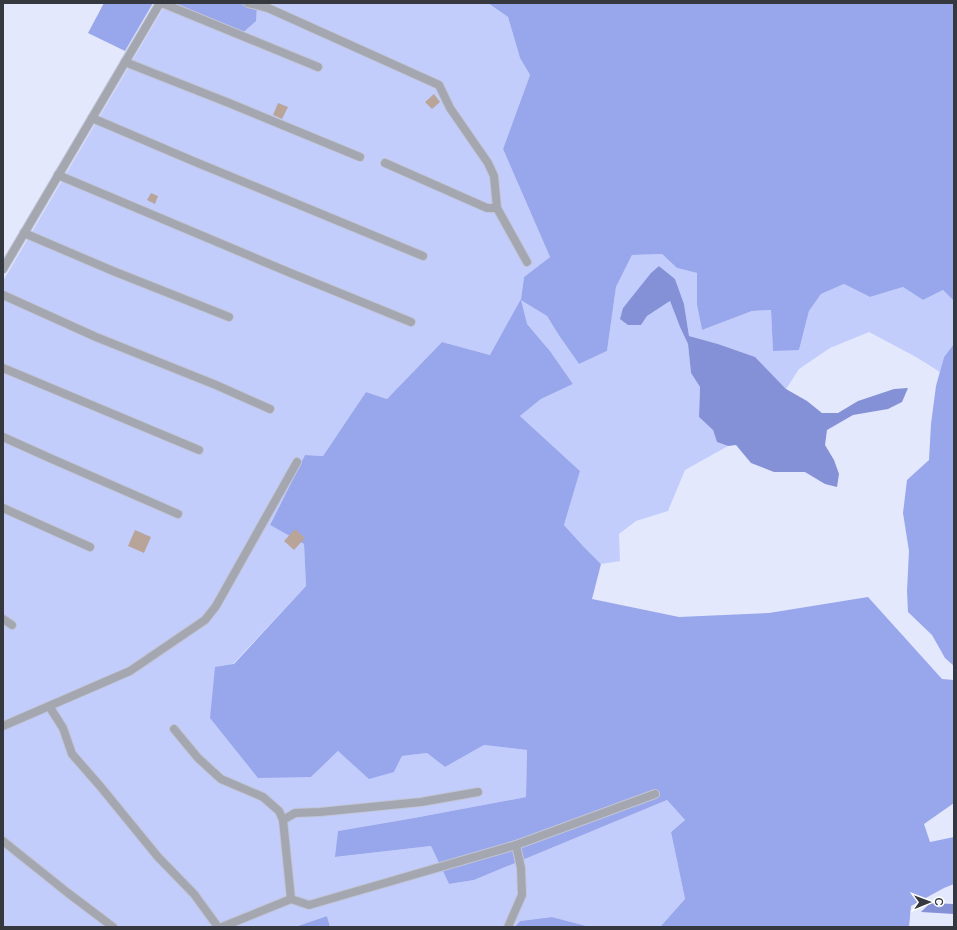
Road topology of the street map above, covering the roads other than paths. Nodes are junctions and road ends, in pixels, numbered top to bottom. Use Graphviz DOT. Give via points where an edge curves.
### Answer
graph roads {
  1 [pos="161,3"];
  2 [pos="248,3"];
  3 [pos="125,62"];
  4 [pos="318,67"];
  5 [pos="92,118"];
  6 [pos="360,157"];
  7 [pos="385,163"];
  8 [pos="58,175"];
  9 [pos="497,208"];
  10 [pos="24,234"];
  11 [pos="423,256"];
  12 [pos="527,262"];
  13 [pos="3,269"];
  14 [pos="3,295"];
  15 [pos="229,317"];
  16 [pos="410,322"];
  17 [pos="3,368"];
  18 [pos="270,409"];
  19 [pos="3,437"];
  20 [pos="199,450"];
  21 [pos="297,462"];
  22 [pos="3,508"];
  23 [pos="178,514"];
  24 [pos="90,547"];
  25 [pos="3,619"];
  26 [pos="12,625"];
  27 [pos="49,706"];
  28 [pos="3,726"];
  29 [pos="174,729"];
  30 [pos="478,792"];
  31 [pos="655,794"];
  32 [pos="283,820"];
  33 [pos="3,841"];
  34 [pos="516,845"];
  35 [pos="291,899"];
  36 [pos="113,927"];
  37 [pos="218,927"];
  38 [pos="222,927"];
  39 [pos="508,927"];
  1 -- 3 [label="street"];
  1 -- 4 [label="street"];
  2 -- 9 [label="street" via="268,8 439,85 450,108 488,163 494,176"];
  3 -- 5 [label="street"];
  3 -- 6 [label="street"];
  5 -- 8 [label="street"];
  5 -- 11 [label="street"];
  7 -- 9 [label="street" via="487,208"];
  8 -- 10 [label="street"];
  8 -- 16 [label="street"];
  9 -- 12 [label="street"];
  10 -- 13 [label="street"];
  10 -- 15 [label="street"];
  14 -- 18 [label="street" via="96,337"];
  17 -- 20 [label="street"];
  19 -- 23 [label="street"];
  21 -- 27 [label="street" via="216,606 205,620 130,671"];
  22 -- 24 [label="street"];
  25 -- 26 [label="street"];
  27 -- 28 [label="street"];
  27 -- 37 [label="street" via="63,728 72,754 158,857 194,894"];
  29 -- 32 [label="street" via="198,758 221,779 263,797 279,811"];
  30 -- 32 [label="street" via="421,802 295,813"];
  31 -- 34 [label="street"];
  32 -- 35 [label="street"];
  33 -- 36 [label="street"];
  34 -- 35 [label="street" via="309,905"];
  34 -- 39 [label="street" via="521,868 522,895"];
  35 -- 38 [label="street"];
}
